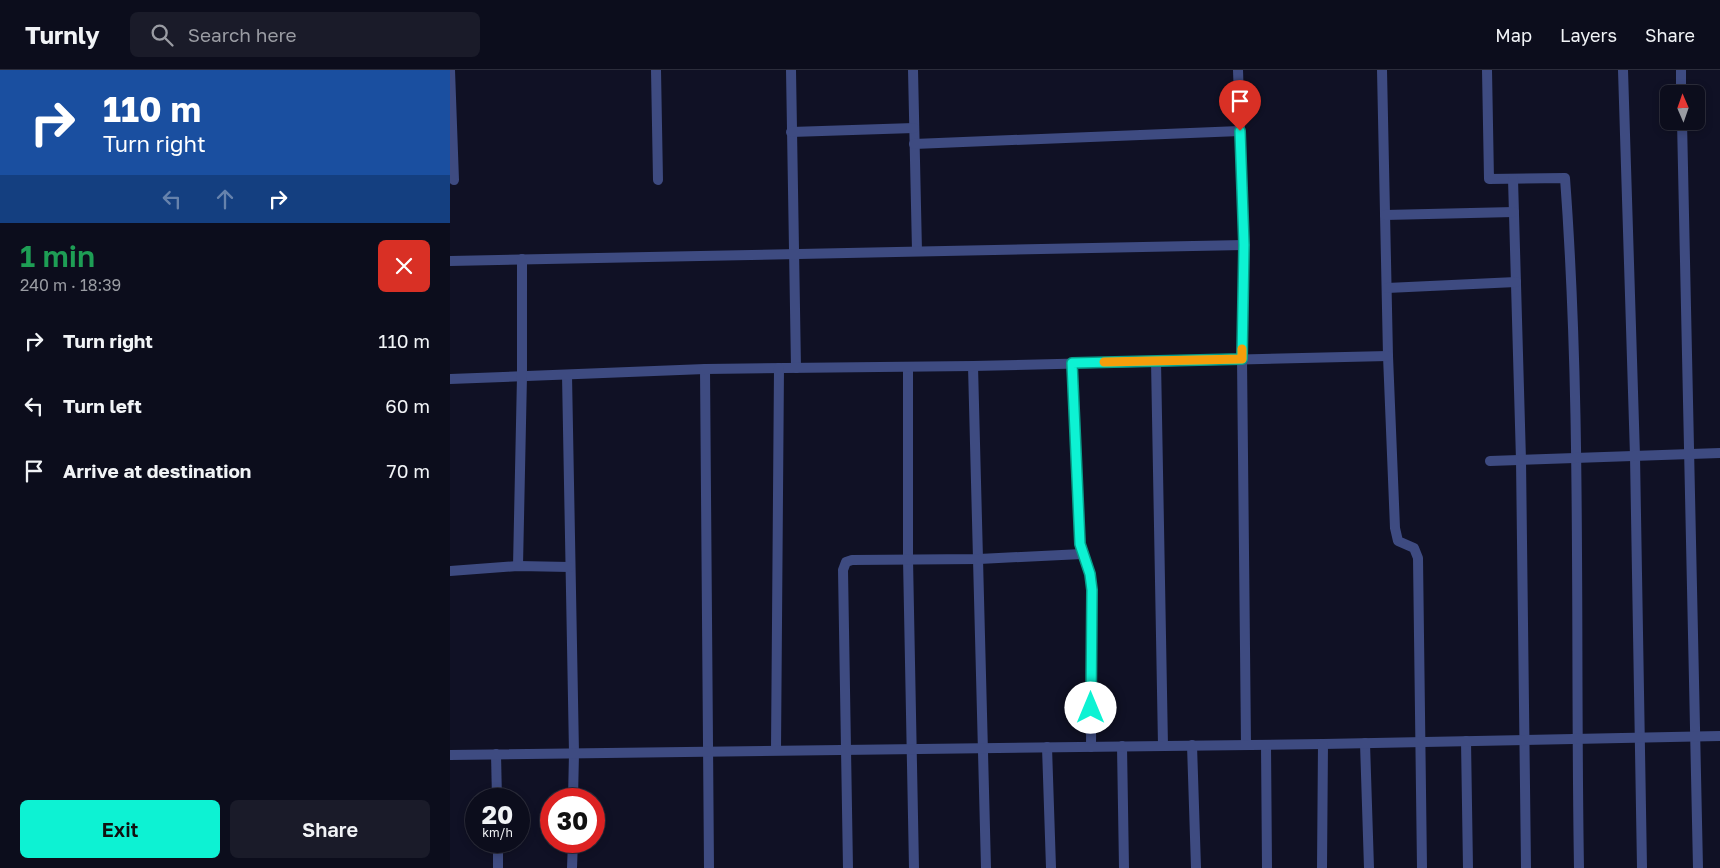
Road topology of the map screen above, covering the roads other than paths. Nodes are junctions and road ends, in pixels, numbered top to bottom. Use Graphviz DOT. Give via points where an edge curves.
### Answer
graph roads {
  1 [pos="450,70"];
  2 [pos="656,70"];
  3 [pos="790,70"];
  4 [pos="913,70"];
  5 [pos="1238,70"];
  6 [pos="1382,70"];
  7 [pos="1487,70"];
  8 [pos="1623,70"];
  9 [pos="1681,70"];
  10 [pos="1681,85"];
  11 [pos="914,128"];
  12 [pos="1682,130"];
  13 [pos="1240,131"];
  14 [pos="791,132"];
  15 [pos="914,144"];
  16 [pos="1513,178"];
  17 [pos="454,180"];
  18 [pos="658,180"];
  19 [pos="1514,212"];
  20 [pos="1385,215"];
  21 [pos="1244,245"];
  22 [pos="917,250"];
  23 [pos="793,253"];
  24 [pos="522,259"];
  25 [pos="450,261"];
  26 [pos="1516,282"];
  27 [pos="1387,288"];
  28 [pos="1388,356"];
  29 [pos="1242,359"];
  30 [pos="1156,361"];
  31 [pos="1072,363"];
  32 [pos="973,366"];
  33 [pos="908,367"];
  34 [pos="779,368"];
  35 [pos="796,368"];
  36 [pos="705,369"];
  37 [pos="567,375"];
  38 [pos="522,376"];
  39 [pos="450,379"];
  40 [pos="1720,453"];
  41 [pos="1689,454"];
  42 [pos="1635,456"];
  43 [pos="1576,458"];
  44 [pos="1521,460"];
  45 [pos="1490,461"];
  46 [pos="1082,554"];
  47 [pos="908,559"];
  48 [pos="979,559"];
  49 [pos="518,566"];
  50 [pos="570,567"];
  51 [pos="450,571"];
  52 [pos="1695,736"];
  53 [pos="1720,736"];
  54 [pos="1639,737"];
  55 [pos="1576,739"];
  56 [pos="1525,740"];
  57 [pos="1466,741"];
  58 [pos="1422,742"];
  59 [pos="1365,743"];
  60 [pos="1266,744"];
  61 [pos="1323,744"];
  62 [pos="1192,745"];
  63 [pos="1246,745"];
  64 [pos="1091,746"];
  65 [pos="1122,746"];
  66 [pos="1164,746"];
  67 [pos="1047,747"];
  68 [pos="911,748"];
  69 [pos="983,748"];
  70 [pos="845,749"];
  71 [pos="776,750"];
  72 [pos="708,751"];
  73 [pos="574,753"];
  74 [pos="496,754"];
  75 [pos="450,755"];
  76 [pos="497,788"];
  77 [pos="573,788"];
  78 [pos="498,853"];
  79 [pos="573,853"];
  80 [pos="498,868"];
  81 [pos="572,868"];
  82 [pos="709,868"];
  83 [pos="848,868"];
  84 [pos="914,868"];
  85 [pos="986,868"];
  86 [pos="1051,868"];
  87 [pos="1124,868"];
  88 [pos="1196,868"];
  89 [pos="1268,868"];
  90 [pos="1322,868"];
  91 [pos="1368,868"];
  92 [pos="1422,868"];
  93 [pos="1468,868"];
  94 [pos="1526,868"];
  95 [pos="1578,868"];
  96 [pos="1642,868"];
  97 [pos="1698,868"];
  1 -- 17 [label="street"];
  2 -- 18 [label="street"];
  3 -- 14 [label="street"];
  4 -- 11 [label="street"];
  5 -- 13 [label="street"];
  6 -- 20 [label="street"];
  7 -- 16 [label="street" via="1489,179"];
  8 -- 42 [label="street"];
  9 -- 10 [label="street"];
  11 -- 14 [label="street"];
  11 -- 15 [label="street"];
  12 -- 41 [label="street"];
  13 -- 15 [label="street"];
  13 -- 21 [label="street"];
  14 -- 23 [label="street"];
  15 -- 22 [label="street"];
  16 -- 19 [label="street"];
  16 -- 43 [label="street" via="1565,178 1570,235"];
  19 -- 20 [label="street"];
  19 -- 26 [label="street"];
  20 -- 27 [label="street"];
  21 -- 22 [label="street"];
  21 -- 29 [label="street"];
  22 -- 23 [label="street"];
  23 -- 24 [label="street"];
  23 -- 35 [label="street"];
  24 -- 25 [label="street"];
  24 -- 38 [label="street"];
  26 -- 27 [label="street"];
  26 -- 44 [label="street"];
  27 -- 28 [label="street"];
  28 -- 29 [label="street"];
  28 -- 58 [label="street" via="1395,528 1398,541 1414,548 1418,558"];
  29 -- 30 [label="street"];
  29 -- 63 [label="street"];
  30 -- 31 [label="street"];
  30 -- 66 [label="street"];
  31 -- 32 [label="street"];
  31 -- 46 [label="street"];
  32 -- 33 [label="street"];
  32 -- 48 [label="street"];
  33 -- 35 [label="street"];
  33 -- 47 [label="street"];
  34 -- 35 [label="street"];
  34 -- 36 [label="street"];
  34 -- 71 [label="street"];
  36 -- 37 [label="street"];
  36 -- 72 [label="street"];
  37 -- 38 [label="street"];
  37 -- 50 [label="street"];
  38 -- 39 [label="street"];
  38 -- 49 [label="street"];
  40 -- 41 [label="street"];
  41 -- 42 [label="street"];
  41 -- 52 [label="street"];
  42 -- 43 [label="street"];
  42 -- 54 [label="street"];
  43 -- 44 [label="street"];
  43 -- 55 [label="street"];
  44 -- 45 [label="street"];
  44 -- 56 [label="street"];
  46 -- 48 [label="street"];
  46 -- 64 [label="street" via="1092,590"];
  47 -- 48 [label="street"];
  47 -- 68 [label="street"];
  47 -- 70 [label="street" via="852,560 846,562 843,570"];
  48 -- 69 [label="street"];
  49 -- 50 [label="street"];
  49 -- 51 [label="street"];
  50 -- 73 [label="street"];
  52 -- 53 [label="street"];
  52 -- 54 [label="street"];
  52 -- 97 [label="street"];
  54 -- 55 [label="street"];
  54 -- 96 [label="street"];
  55 -- 56 [label="street"];
  55 -- 95 [label="street"];
  56 -- 57 [label="street"];
  56 -- 94 [label="street"];
  57 -- 58 [label="street"];
  57 -- 93 [label="street"];
  58 -- 59 [label="street"];
  58 -- 92 [label="street"];
  59 -- 61 [label="street"];
  59 -- 91 [label="street"];
  60 -- 61 [label="street"];
  60 -- 63 [label="street"];
  60 -- 89 [label="street"];
  61 -- 90 [label="street"];
  62 -- 63 [label="street"];
  62 -- 66 [label="street"];
  62 -- 88 [label="street"];
  64 -- 65 [label="street"];
  64 -- 67 [label="street"];
  65 -- 66 [label="street"];
  65 -- 87 [label="street"];
  67 -- 69 [label="street"];
  67 -- 86 [label="street"];
  68 -- 69 [label="street"];
  68 -- 70 [label="street"];
  68 -- 84 [label="street"];
  69 -- 85 [label="street"];
  70 -- 71 [label="street"];
  70 -- 83 [label="street"];
  71 -- 72 [label="street"];
  72 -- 73 [label="street"];
  72 -- 82 [label="street"];
  73 -- 74 [label="street"];
  73 -- 77 [label="street"];
  74 -- 75 [label="street"];
  74 -- 76 [label="street"];
  78 -- 80 [label="street"];
  79 -- 81 [label="street"];
}
